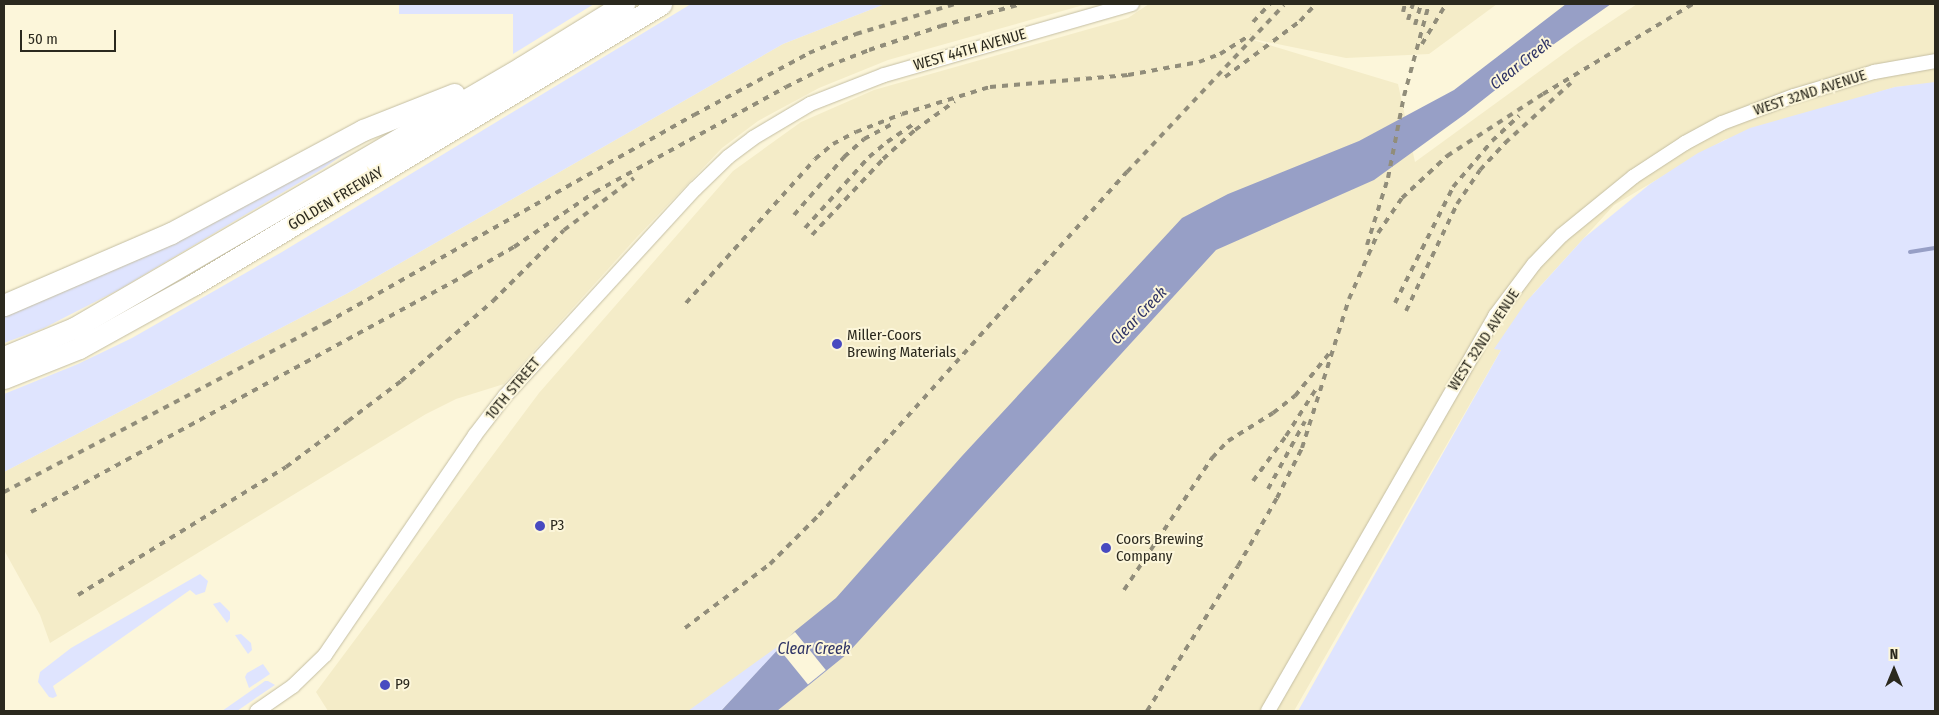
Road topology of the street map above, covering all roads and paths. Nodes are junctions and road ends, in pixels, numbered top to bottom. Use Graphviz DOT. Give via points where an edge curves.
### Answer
graph roads {
  1 [pos="624,4"];
  2 [pos="661,4"];
  3 [pos="1132,4"];
  4 [pos="1935,61"];
  5 [pos="522,67"];
  6 [pos="810,104"];
  7 [pos="4,305"];
  8 [pos="4,358"];
  9 [pos="4,378"];
  10 [pos="257,711"];
  11 [pos="1268,711"];
  1 -- 5 [label="highway, GOLDEN FREEWAY"];
  2 -- 9 [label="highway, GOLDEN FREEWAY" via="193,285 78,348"];
  3 -- 6 [label="street, WEST 44TH AVENUE" via="884,74"];
  4 -- 11 [label="street, WEST 32ND AVENUE" via="1874,72 1794,96 1722,123 1684,143 1633,177 1562,235 1534,264 1478,344"];
  5 -- 7 [label="highway" via="363,130 171,233"];
  5 -- 8 [label="highway, GOLDEN FREEWAY" via="74,328"];
  6 -- 10 [label="street, 10TH STREET" via="728,157 536,361 475,435 325,655 294,686"];
}
